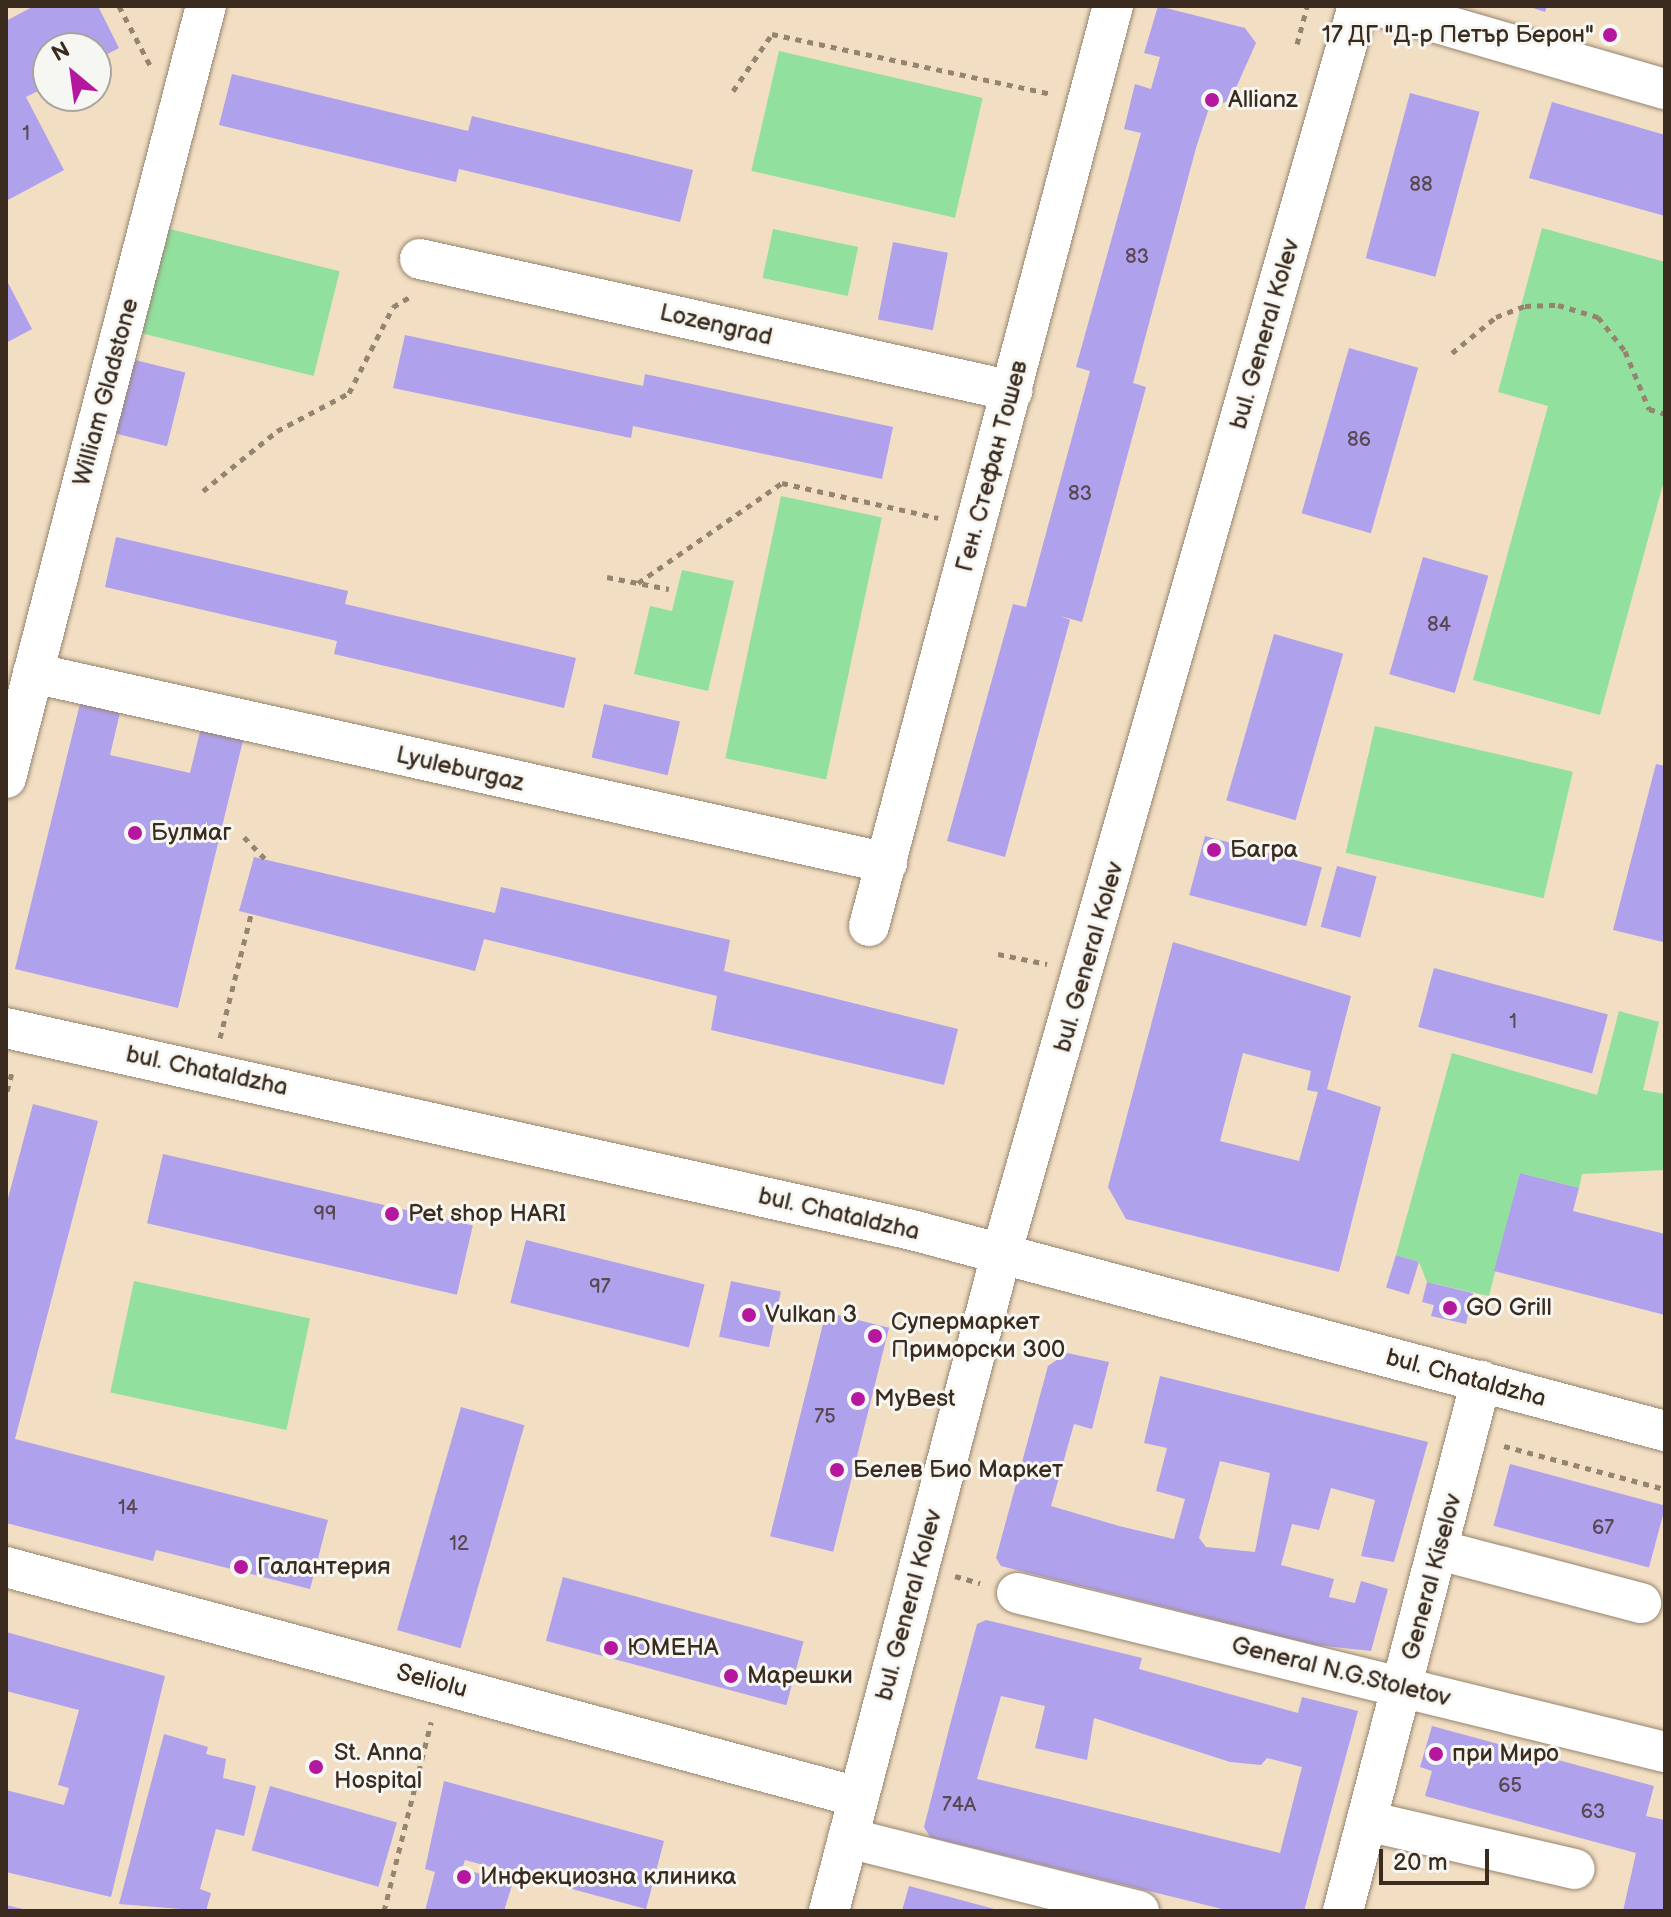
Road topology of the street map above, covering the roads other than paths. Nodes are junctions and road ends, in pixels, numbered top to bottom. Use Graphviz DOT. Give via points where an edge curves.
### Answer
graph roads {
  1 [pos="206,6"];
  2 [pos="1113,6"];
  3 [pos="1358,6"];
  4 [pos="1379,6"];
  5 [pos="1665,89"];
  6 [pos="420,259"];
  7 [pos="1012,391"];
  8 [pos="33,673"];
  9 [pos="6,778"];
  10 [pos="887,863"];
  11 [pos="869,926"];
  12 [pos="6,1028"];
  13 [pos="1001,1255"];
  14 [pos="1481,1381"];
  15 [pos="1665,1431"];
  16 [pos="1439,1550"];
  17 [pos="6,1567"];
  18 [pos="1017,1593"];
  19 [pos="1641,1603"];
  20 [pos="1403,1687"];
  21 [pos="1665,1752"];
  22 [pos="858,1797"];
  23 [pos="1367,1821"];
  24 [pos="848,1838"];
  25 [pos="1575,1869"];
  26 [pos="829,1911"];
  27 [pos="1139,1911"];
  28 [pos="1343,1911"];
  1 -- 8 [label="street, William Gladstone"];
  2 -- 7 [label="street, Ген. Стефан Тошев"];
  3 -- 13 [label="street, bul. General Kolev"];
  4 -- 5 [label="street"];
  6 -- 7 [label="street, Lozengrad"];
  7 -- 10 [label="street, Ген. Стефан Тошев"];
  8 -- 9 [label="street, William Gladstone"];
  8 -- 10 [label="street, Lyuleburgaz"];
  10 -- 11 [label="street, Ген. Стефан Тошев"];
  12 -- 13 [label="street, bul. Chataldzha"];
  13 -- 14 [label="street, bul. Chataldzha"];
  13 -- 22 [label="street, bul. General Kolev"];
  14 -- 15 [label="street, bul. Chataldzha"];
  14 -- 16 [label="street, General Kiselov"];
  16 -- 19 [label="street"];
  16 -- 20 [label="street, General Kiselov"];
  17 -- 22 [label="street, Seliolu"];
  18 -- 20 [label="street, General N.G.Stoletov"];
  20 -- 21 [label="street, General N.G.Stoletov"];
  20 -- 23 [label="street, General Kiselov"];
  22 -- 24 [label="street, bul. General Kolev"];
  23 -- 25 [label="street"];
  23 -- 28 [label="street, General Kiselov"];
  24 -- 26 [label="street, bul. General Kolev"];
  24 -- 27 [label="street"];
}
